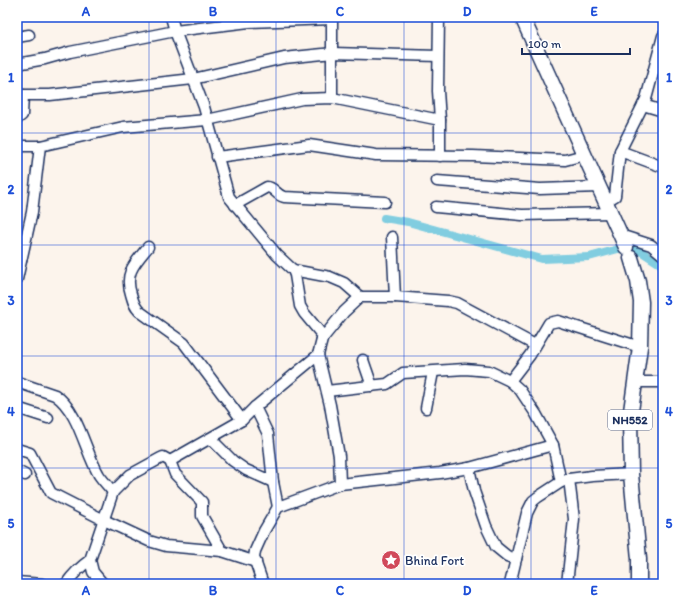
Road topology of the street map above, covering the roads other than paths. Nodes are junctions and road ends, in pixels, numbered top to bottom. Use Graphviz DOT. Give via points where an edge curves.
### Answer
graph roads {
  1 [pos="171,17"];
  2 [pos="439,17"];
  3 [pos="522,17"];
  4 [pos="332,18"];
  5 [pos="175,31"];
  6 [pos="29,36"];
  7 [pos="663,36"];
  8 [pos="17,37"];
  9 [pos="333,53"];
  10 [pos="438,56"];
  11 [pos="17,64"];
  12 [pos="194,79"];
  13 [pos="20,95"];
  14 [pos="332,98"];
  15 [pos="643,105"];
  16 [pos="663,111"];
  17 [pos="17,119"];
  18 [pos="207,120"];
  19 [pos="440,120"];
  20 [pos="17,146"];
  21 [pos="40,146"];
  22 [pos="620,151"];
  23 [pos="584,155"];
  24 [pos="217,156"];
  25 [pos="440,156"];
  26 [pos="663,167"];
  27 [pos="437,181"];
  28 [pos="599,187"];
  29 [pos="385,202"];
  30 [pos="235,205"];
  31 [pos="436,207"];
  32 [pos="608,208"];
  33 [pos="392,237"];
  34 [pos="148,247"];
  35 [pos="626,247"];
  36 [pos="663,255"];
  37 [pos="293,270"];
  38 [pos="17,279"];
  39 [pos="360,296"];
  40 [pos="395,297"];
  41 [pos="322,339"];
  42 [pos="536,345"];
  43 [pos="640,347"];
  44 [pos="318,355"];
  45 [pos="363,360"];
  46 [pos="433,372"];
  47 [pos="510,381"];
  48 [pos="17,382"];
  49 [pos="635,382"];
  50 [pos="663,382"];
  51 [pos="372,386"];
  52 [pos="327,391"];
  53 [pos="256,407"];
  54 [pos="17,408"];
  55 [pos="426,408"];
  56 [pos="48,418"];
  57 [pos="242,420"];
  58 [pos="211,439"];
  59 [pos="553,445"];
  60 [pos="17,449"];
  61 [pos="170,461"];
  62 [pos="469,468"];
  63 [pos="631,474"];
  64 [pos="565,481"];
  65 [pos="273,482"];
  66 [pos="340,484"];
  67 [pos="113,492"];
  68 [pos="278,507"];
  69 [pos="104,520"];
  70 [pos="222,551"];
  71 [pos="516,559"];
  72 [pos="90,560"];
  73 [pos="256,562"];
  74 [pos="17,583"];
  75 [pos="41,584"];
  76 [pos="66,584"];
  77 [pos="103,584"];
  78 [pos="262,584"];
  79 [pos="510,584"];
  80 [pos="567,584"];
  81 [pos="639,584"];
  1 -- 5 [label="street"];
  2 -- 10 [label="street"];
  3 -- 23 [label="highway, NH552"];
  4 -- 5 [label="street" via="249,22"];
  4 -- 9 [label="street"];
  5 -- 11 [label="street"];
  5 -- 12 [label="street"];
  6 -- 8 [label="street"];
  7 -- 15 [label="street"];
  9 -- 10 [label="street"];
  9 -- 12 [label="street" via="284,58"];
  9 -- 14 [label="street"];
  10 -- 19 [label="street"];
  12 -- 13 [label="street" via="50,95"];
  12 -- 18 [label="street"];
  13 -- 17 [label="street" via="22,116"];
  14 -- 18 [label="street" via="302,99"];
  14 -- 19 [label="street"];
  15 -- 16 [label="street"];
  15 -- 22 [label="street"];
  18 -- 21 [label="street" via="123,127"];
  18 -- 24 [label="street"];
  19 -- 25 [label="street"];
  20 -- 21 [label="street"];
  21 -- 38 [label="street" via="32,212"];
  22 -- 26 [label="street"];
  22 -- 32 [label="street" via="615,196"];
  23 -- 25 [label="street" via="564,160"];
  23 -- 28 [label="highway, NH552"];
  24 -- 25 [label="street" via="309,145 376,155"];
  24 -- 30 [label="street" via="229,197"];
  27 -- 28 [label="street" via="540,189"];
  28 -- 32 [label="highway, NH552"];
  29 -- 30 [label="street" via="284,197 267,187"];
  30 -- 37 [label="street"];
  31 -- 32 [label="street" via="522,214"];
  32 -- 35 [label="highway, NH552"];
  33 -- 40 [label="street"];
  34 -- 57 [label="street" via="131,268 128,279 134,305 184,343"];
  35 -- 36 [label="street" via="651,245"];
  35 -- 43 [label="highway, NH552" via="638,281 641,302"];
  37 -- 39 [label="street" via="330,277 344,283"];
  37 -- 41 [label="street" via="300,306 321,332"];
  39 -- 40 [label="street"];
  39 -- 41 [label="street"];
  40 -- 42 [label="street" via="436,299 457,304"];
  41 -- 44 [label="street"];
  42 -- 43 [label="street" via="548,323 558,321"];
  42 -- 47 [label="street"];
  43 -- 49 [label="highway, NH552"];
  44 -- 52 [label="street"];
  44 -- 53 [label="street"];
  45 -- 51 [label="street"];
  46 -- 47 [label="street" via="465,369 489,371"];
  46 -- 51 [label="street" via="404,373 387,384"];
  46 -- 55 [label="street"];
  47 -- 59 [label="street" via="520,390"];
  48 -- 67 [label="street" via="55,395 65,403 100,476"];
  49 -- 50 [label="street"];
  49 -- 63 [label="highway, NH552" via="630,418"];
  51 -- 52 [label="street"];
  52 -- 66 [label="street" via="339,456"];
  53 -- 57 [label="street"];
  53 -- 65 [label="street" via="268,434"];
  54 -- 56 [label="street"];
  57 -- 58 [label="street"];
  58 -- 61 [label="street"];
  58 -- 65 [label="street" via="233,461"];
  59 -- 62 [label="street"];
  59 -- 64 [label="street"];
  60 -- 69 [label="street" via="30,453 51,493"];
  61 -- 67 [label="street" via="163,457 134,472"];
  61 -- 70 [label="street" via="175,474 202,502 202,516"];
  62 -- 66 [label="street"];
  62 -- 71 [label="street" via="474,491 496,547 507,556"];
  63 -- 64 [label="street" via="592,476"];
  63 -- 81 [label="highway, NH552" via="638,538"];
  64 -- 71 [label="street" via="533,501 526,513"];
  64 -- 80 [label="street" via="574,519"];
  65 -- 68 [label="street"];
  66 -- 68 [label="street"];
  67 -- 69 [label="street"];
  68 -- 73 [label="street" via="255,551"];
  69 -- 70 [label="street" via="148,541 166,546"];
  69 -- 72 [label="street"];
  70 -- 73 [label="street"];
  71 -- 79 [label="street"];
  72 -- 76 [label="street" via="72,574"];
  72 -- 77 [label="street" via="93,572"];
  73 -- 78 [label="street"];
  74 -- 75 [label="street"];
}
